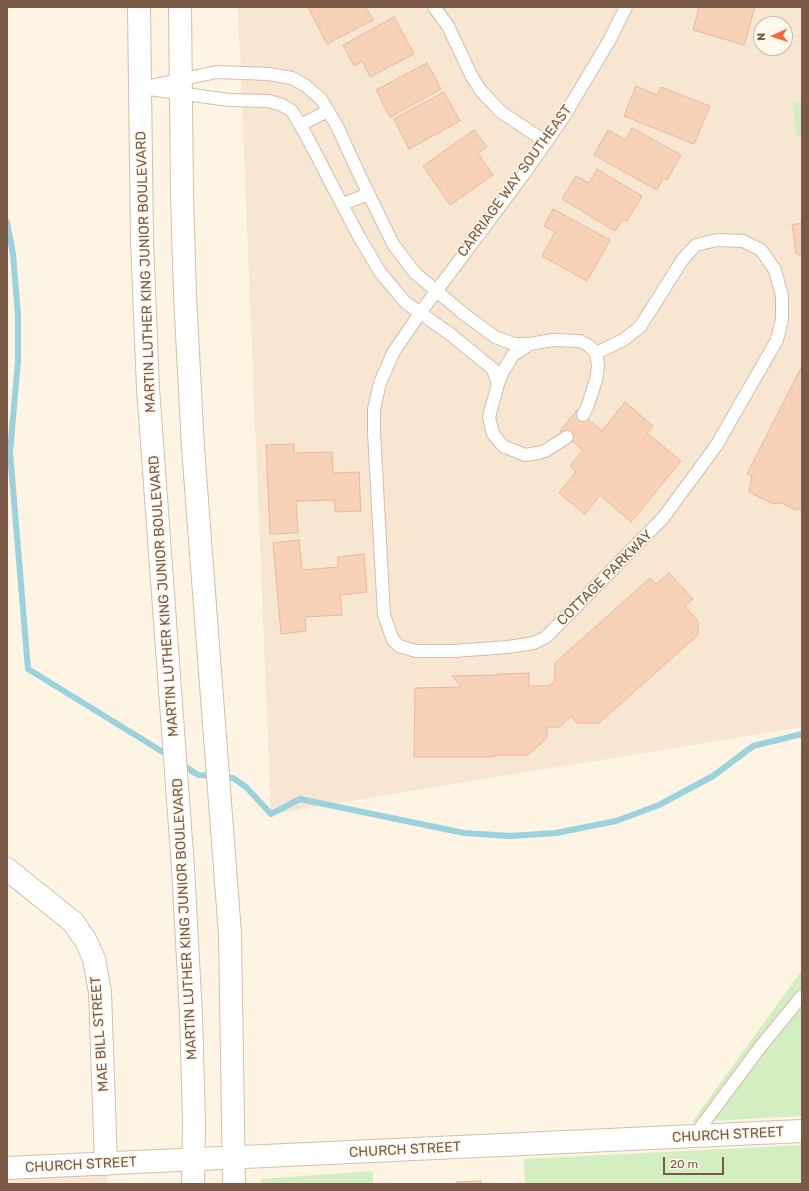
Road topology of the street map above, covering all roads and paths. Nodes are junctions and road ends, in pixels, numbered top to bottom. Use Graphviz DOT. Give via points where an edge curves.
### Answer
graph roads {
  1 [pos="139,7"];
  2 [pos="180,7"];
  3 [pos="434,7"];
  4 [pos="626,7"];
  5 [pos="181,87"];
  6 [pos="140,88"];
  7 [pos="328,111"];
  8 [pos="300,125"];
  9 [pos="546,142"];
  10 [pos="368,194"];
  11 [pos="343,204"];
  12 [pos="436,290"];
  13 [pos="420,313"];
  14 [pos="530,344"];
  15 [pos="596,353"];
  16 [pos="498,384"];
  17 [pos="583,415"];
  18 [pos="567,437"];
  19 [pos="7,869"];
  20 [pos="802,996"];
  21 [pos="802,1131"];
  22 [pos="694,1136"];
  23 [pos="234,1158"];
  24 [pos="193,1160"];
  25 [pos="106,1164"];
  26 [pos="7,1168"];
  27 [pos="193,1184"];
  28 [pos="234,1184"];
  1 -- 6 [label="main road, MARTIN LUTHER KING JUNIOR BOULEVARD"];
  2 -- 5 [label="main road"];
  3 -- 9 [label="lane" via="448,26 472,77 482,92 501,112"];
  4 -- 9 [label="lane, CARRIAGE WAY SOUTHEAST" via="609,41"];
  5 -- 6 [label="lane"];
  5 -- 7 [label="lane" via="217,72 269,74 292,78 306,86 322,99"];
  5 -- 8 [label="lane" via="229,100 270,101 282,104 292,111"];
  5 -- 23 [label="main road" via="185,295 230,934"];
  6 -- 24 [label="main road, MARTIN LUTHER KING JUNIOR BOULEVARD" via="142,241 148,380 184,868 191,1015"];
  7 -- 8 [label="lane"];
  7 -- 10 [label="lane"];
  8 -- 11 [label="lane"];
  9 -- 12 [label="lane, CARRIAGE WAY SOUTHEAST"];
  10 -- 11 [label="lane"];
  10 -- 12 [label="lane" via="393,244 415,273"];
  11 -- 13 [label="lane" via="380,272 405,302"];
  12 -- 13 [label="lane, COTTAGE PARKWAY"];
  12 -- 14 [label="lane" via="495,337 514,344"];
  13 -- 15 [label="lane, COTTAGE PARKWAY" via="393,353 380,383 374,409 384,615 393,640 399,646 416,651 508,647 534,643 546,637 663,518 716,446 777,340 782,319 782,296 775,270 761,250 743,241 717,240 696,245 683,260 640,327 623,340"];
  13 -- 16 [label="lane" via="493,369"];
  14 -- 15 [label="lane" via="554,340 580,341"];
  14 -- 16 [label="lane" via="513,355"];
  15 -- 17 [label="lane" via="596,380"];
  16 -- 18 [label="lane" via="490,417 493,434 503,446 526,455 545,451"];
  19 -- 25 [label="main road, MAE BILL STREET" via="73,922 94,959 100,992"];
  20 -- 22 [label="lane"];
  21 -- 22 [label="main road, CHURCH STREET"];
  22 -- 23 [label="main road, CHURCH STREET"];
  23 -- 24 [label="main road, CHURCH STREET"];
  23 -- 28 [label="main road"];
  24 -- 25 [label="main road, CHURCH STREET"];
  24 -- 27 [label="main road, MARTIN LUTHER KING JUNIOR BOULEVARD"];
  25 -- 26 [label="main road, CHURCH STREET"];
}
